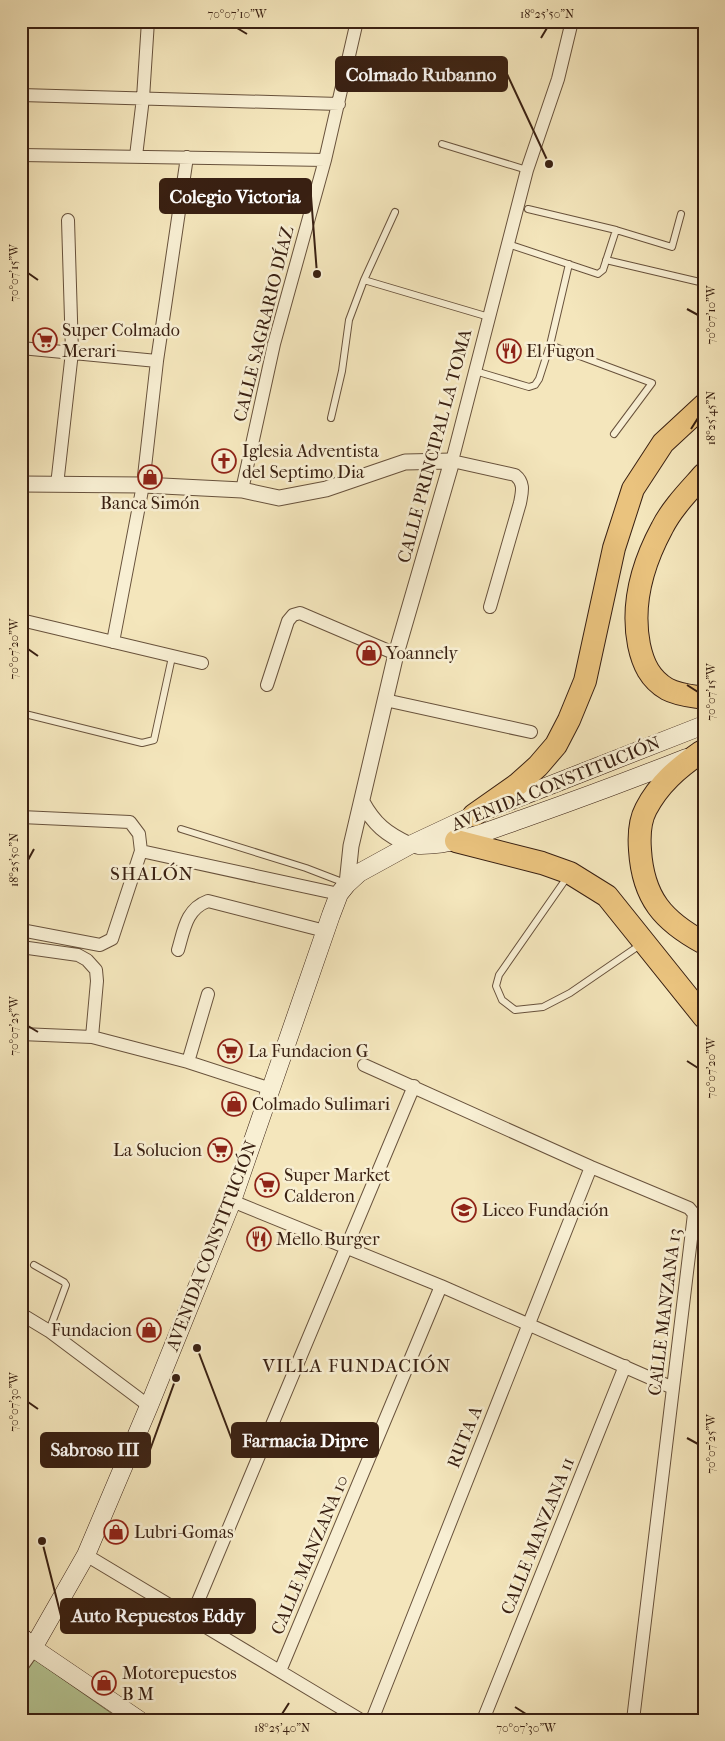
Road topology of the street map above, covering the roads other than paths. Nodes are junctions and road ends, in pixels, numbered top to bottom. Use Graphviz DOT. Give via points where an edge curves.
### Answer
graph roads {
  1 [pos="148,21"];
  2 [pos="357,21"];
  3 [pos="572,21"];
  4 [pos="21,94"];
  5 [pos="143,98"];
  6 [pos="339,104"];
  7 [pos="442,144"];
  8 [pos="21,155"];
  9 [pos="136,156"];
  10 [pos="187,157"];
  11 [pos="325,160"];
  12 [pos="527,170"];
  13 [pos="528,209"];
  14 [pos="395,212"];
  15 [pos="681,214"];
  16 [pos="68,220"];
  17 [pos="616,230"];
  18 [pos="508,244"];
  19 [pos="606,260"];
  20 [pos="569,264"];
  21 [pos="364,280"];
  22 [pos="704,283"];
  23 [pos="489,317"];
  24 [pos="550,345"];
  25 [pos="21,348"];
  26 [pos="72,352"];
  27 [pos="157,361"];
  28 [pos="475,371"];
  29 [pos="704,405"];
  30 [pos="330,418"];
  31 [pos="614,434"];
  32 [pos="452,461"];
  33 [pos="704,474"];
  34 [pos="21,484"];
  35 [pos="57,485"];
  36 [pos="143,485"];
  37 [pos="242,490"];
  38 [pos="490,607"];
  39 [pos="21,620"];
  40 [pos="113,642"];
  41 [pos="396,654"];
  42 [pos="172,657"];
  43 [pos="202,663"];
  44 [pos="267,685"];
  45 [pos="704,698"];
  46 [pos="385,700"];
  47 [pos="21,713"];
  48 [pos="704,725"];
  49 [pos="531,732"];
  50 [pos="701,752"];
  51 [pos="362,802"];
  52 [pos="474,815"];
  53 [pos="21,818"];
  54 [pos="181,829"];
  55 [pos="456,841"];
  56 [pos="410,845"];
  57 [pos="141,851"];
  58 [pos="570,873"];
  59 [pos="343,889"];
  60 [pos="21,930"];
  61 [pos="325,930"];
  62 [pos="644,942"];
  63 [pos="704,943"];
  64 [pos="21,947"];
  65 [pos="178,950"];
  66 [pos="208,994"];
  67 [pos="704,1017"];
  68 [pos="21,1034"];
  69 [pos="92,1037"];
  70 [pos="188,1062"];
  71 [pos="364,1064"];
  72 [pos="414,1086"];
  73 [pos="271,1089"];
  74 [pos="590,1167"];
  75 [pos="232,1201"];
  76 [pos="347,1247"];
  77 [pos="34,1265"];
  78 [pos="441,1286"];
  79 [pos="21,1314"];
  80 [pos="529,1324"];
  81 [pos="49,1331"];
  82 [pos="625,1366"];
  83 [pos="673,1388"];
  84 [pos="149,1406"];
  85 [pos="86,1555"];
  86 [pos="191,1618"];
  87 [pos="27,1642"];
  88 [pos="21,1665"];
  89 [pos="280,1671"];
  90 [pos="139,1720"];
  91 [pos="361,1720"];
  92 [pos="372,1720"];
  93 [pos="483,1720"];
  94 [pos="633,1720"];
  1 -- 5 [label="street"];
  2 -- 6 [label="street, CALLE SAGRARIO DÍAZ"];
  3 -- 12 [label="street, CALLE PRINCIPAL LA TOMA" via="558,79"];
  4 -- 5 [label="street"];
  5 -- 6 [label="street"];
  5 -- 9 [label="street"];
  6 -- 11 [label="street, CALLE SAGRARIO DÍAZ"];
  7 -- 12 [label="lane"];
  8 -- 9 [label="street"];
  9 -- 10 [label="street"];
  10 -- 11 [label="street"];
  10 -- 27 [label="street"];
  11 -- 37 [label="street, CALLE SAGRARIO DÍAZ" via="274,344"];
  12 -- 18 [label="street, CALLE PRINCIPAL LA TOMA"];
  13 -- 17 [label="lane"];
  14 -- 21 [label="lane"];
  15 -- 17 [label="lane" via="672,246"];
  16 -- 26 [label="street"];
  17 -- 19 [label="lane"];
  18 -- 20 [label="lane"];
  18 -- 23 [label="street, CALLE PRINCIPAL LA TOMA"];
  19 -- 20 [label="lane" via="598,274"];
  19 -- 22 [label="lane"];
  20 -- 24 [label="lane"];
  21 -- 23 [label="lane"];
  21 -- 30 [label="lane" via="349,320 342,371"];
  23 -- 28 [label="street, CALLE PRINCIPAL LA TOMA"];
  24 -- 28 [label="lane" via="535,385 529,387"];
  24 -- 31 [label="lane" via="652,384"];
  25 -- 26 [label="street"];
  26 -- 27 [label="street"];
  26 -- 35 [label="street"];
  27 -- 36 [label="street"];
  28 -- 32 [label="street, CALLE PRINCIPAL LA TOMA"];
  29 -- 52 [label="highway" via="663,443 633,489 614,548 585,681 556,745 518,784"];
  32 -- 37 [label="street" via="405,462 326,489 279,498"];
  32 -- 38 [label="street" via="515,475 523,486"];
  32 -- 41 [label="street, CALLE PRINCIPAL LA TOMA"];
  33 -- 45 [label="highway" via="676,507 650,551 636,604 636,627 643,660 657,682 668,690"];
  34 -- 35 [label="street"];
  35 -- 36 [label="street"];
  36 -- 37 [label="street"];
  36 -- 40 [label="street"];
  39 -- 40 [label="street"];
  40 -- 42 [label="street"];
  41 -- 44 [label="street" via="300,613 288,621"];
  41 -- 46 [label="street, CALLE PRINCIPAL LA TOMA"];
  42 -- 43 [label="street"];
  42 -- 47 [label="lane" via="154,740 142,743"];
  46 -- 49 [label="street"];
  46 -- 51 [label="street, CALLE PRINCIPAL LA TOMA"];
  48 -- 52 [label="main road, AVENIDA CONSTITUCIÓN"];
  50 -- 55 [label="main road, AVENIDA CONSTITUCIÓN" via="614,787"];
  50 -- 63 [label="highway" via="676,770 657,791 645,811 639,834 645,884 656,905 669,920"];
  51 -- 56 [label="street" via="379,826 392,837"];
  51 -- 59 [label="street, CALLE PRINCIPAL LA TOMA"];
  52 -- 56 [label="main road, AVENIDA CONSTITUCIÓN"];
  53 -- 57 [label="street" via="130,822 139,834"];
  54 -- 59 [label="lane" via="306,868"];
  55 -- 56 [label="main road, AVENIDA CONSTITUCIÓN" via="432,846"];
  55 -- 58 [label="highway"];
  56 -- 59 [label="main road, AVENIDA CONSTITUCIÓN" via="359,873"];
  57 -- 59 [label="street"];
  57 -- 60 [label="street" via="112,939 100,946"];
  58 -- 62 [label="highway" via="607,896"];
  58 -- 62 [label="lane" via="499,975 496,986 502,1000 516,1010 543,1007 570,994"];
  59 -- 61 [label="main road, AVENIDA CONSTITUCIÓN"];
  61 -- 65 [label="street" via="208,901 198,905 187,918"];
  61 -- 73 [label="main road, AVENIDA CONSTITUCIÓN"];
  62 -- 67 [label="highway"];
  64 -- 69 [label="street" via="78,955 88,960 96,970"];
  66 -- 70 [label="street"];
  68 -- 69 [label="street"];
  69 -- 70 [label="street"];
  70 -- 73 [label="street"];
  71 -- 72 [label="street, CALLE MANZANA 13"];
  72 -- 74 [label="street, CALLE MANZANA 13"];
  72 -- 76 [label="street"];
  73 -- 75 [label="main road, AVENIDA CONSTITUCIÓN"];
  74 -- 80 [label="street, RUTA A"];
  74 -- 83 [label="street, CALLE MANZANA 13" via="689,1208 694,1214"];
  75 -- 76 [label="street"];
  75 -- 84 [label="main road, AVENIDA CONSTITUCIÓN"];
  76 -- 78 [label="street"];
  76 -- 86 [label="street"];
  77 -- 81 [label="lane" via="66,1285"];
  78 -- 80 [label="street"];
  78 -- 89 [label="street, CALLE MANZANA 10"];
  79 -- 81 [label="street"];
  80 -- 82 [label="street"];
  80 -- 92 [label="street, RUTA A"];
  81 -- 84 [label="street"];
  82 -- 83 [label="street"];
  82 -- 93 [label="street, CALLE MANZANA 11"];
  83 -- 94 [label="street, CALLE MANZANA 13"];
  84 -- 85 [label="main road, AVENIDA CONSTITUCIÓN"];
  85 -- 86 [label="street"];
  85 -- 87 [label="main road, AVENIDA CONSTITUCIÓN"];
  86 -- 89 [label="street"];
  87 -- 88 [label="street, AVENIDA CONSTITUCIÓN"];
  87 -- 90 [label="main road"];
  89 -- 91 [label="street"];
}
